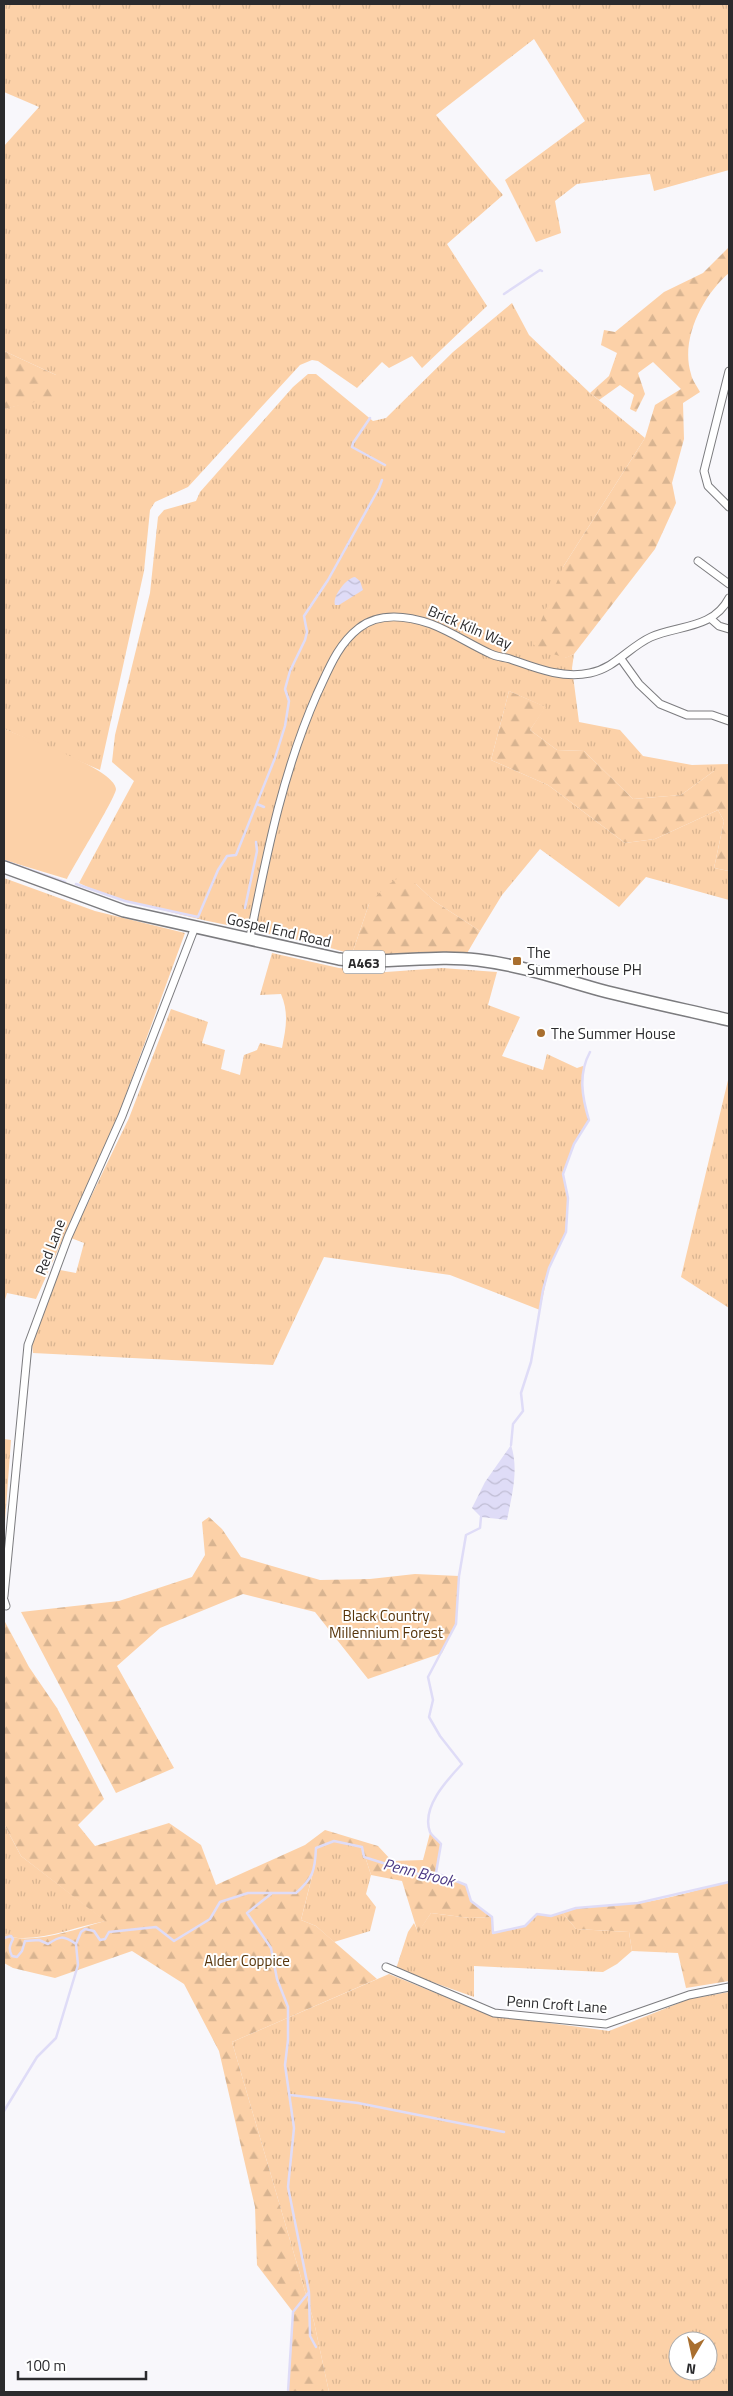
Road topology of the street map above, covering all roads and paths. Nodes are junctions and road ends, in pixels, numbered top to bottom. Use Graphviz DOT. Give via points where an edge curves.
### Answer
graph roads {
  1 [pos="729,370"];
  2 [pos="729,507"];
  3 [pos="698,561"];
  4 [pos="729,584"];
  5 [pos="729,598"];
  6 [pos="710,618"];
  7 [pos="729,629"];
  8 [pos="621,659"];
  9 [pos="729,721"];
  10 [pos="4,867"];
  11 [pos="195,926"];
  12 [pos="250,937"];
  13 [pos="729,1018"];
  14 [pos="4,1596"];
  15 [pos="386,1967"];
  16 [pos="729,1987"];
  1 -- 2 [label="street" via="704,471 708,486"];
  3 -- 4 [label="street"];
  5 -- 6 [label="street, Brick Kiln Way"];
  6 -- 7 [label="street"];
  6 -- 8 [label="street, Brick Kiln Way" via="696,626 652,637"];
  8 -- 9 [label="street" via="643,689 660,704 686,715 712,715"];
  8 -- 12 [label="street, Brick Kiln Way" via="592,673 559,674 492,654 431,624 406,617 383,618 360,627 342,644 326,674 294,751 274,816"];
  10 -- 11 [label="main road, Gospel End Road / A463" via="124,910"];
  11 -- 12 [label="main road, Gospel End Road / A463"];
  11 -- 14 [label="street, Red Lane" via="122,1116 68,1237 28,1345"];
  12 -- 13 [label="main road, Gospel End Road / A463" via="339,959 367,962 441,957 479,960"];
  15 -- 16 [label="street, Penn Croft Lane" via="494,2013 606,2024 675,1999"];
}
